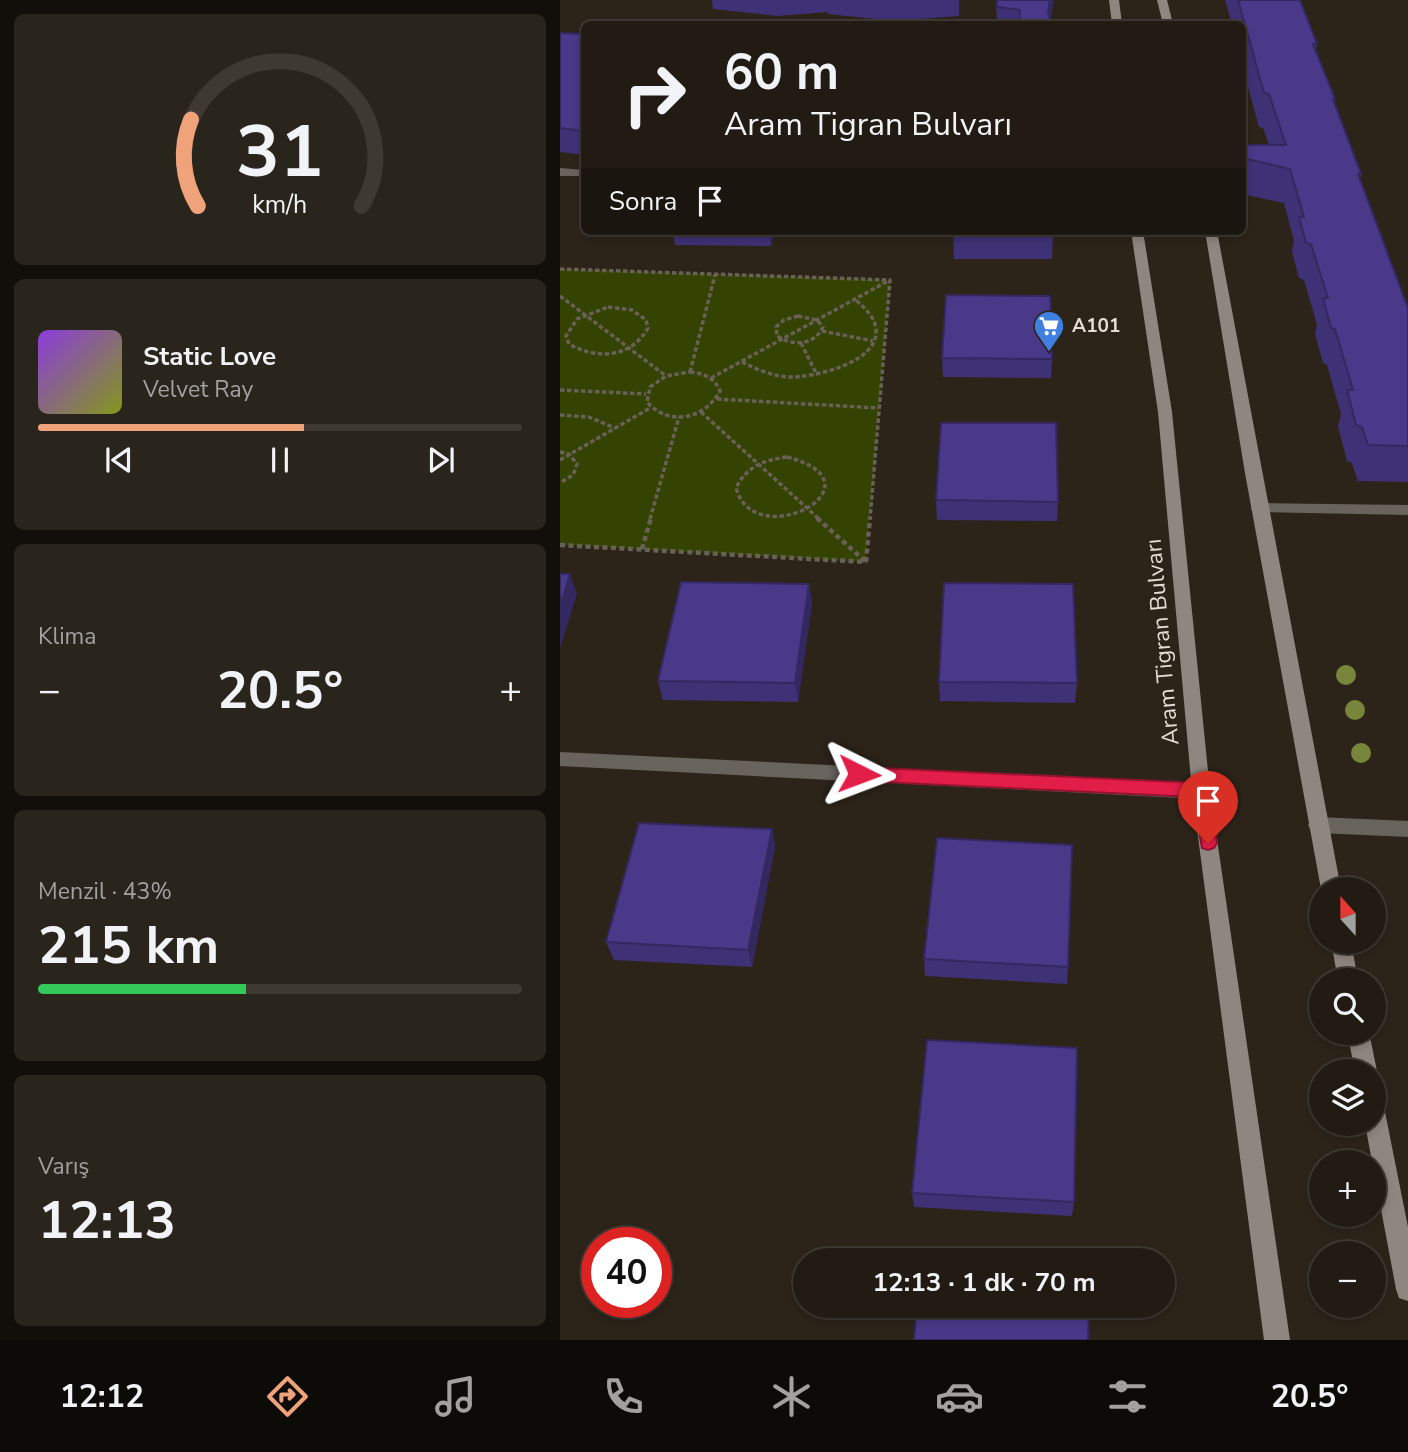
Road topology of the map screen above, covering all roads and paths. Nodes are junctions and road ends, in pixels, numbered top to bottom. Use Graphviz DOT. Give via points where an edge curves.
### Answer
graph roads {
  1 [pos="1114,0"];
  2 [pos="1162,0"];
  3 [pos="1117,21"];
  4 [pos="1167,21"];
  5 [pos="560,172"];
  6 [pos="581,173"];
  7 [pos="1138,235"];
  8 [pos="1212,235"];
  9 [pos="560,269"];
  10 [pos="716,274"];
  11 [pos="890,280"];
  12 [pos="560,296"];
  13 [pos="855,299"];
  14 [pos="584,314"];
  15 [pos="817,320"];
  16 [pos="822,331"];
  17 [pos="781,339"];
  18 [pos="873,341"];
  19 [pos="801,343"];
  20 [pos="629,348"];
  21 [pos="741,361"];
  22 [pos="690,372"];
  23 [pos="817,375"];
  24 [pos="666,376"];
  25 [pos="711,378"];
  26 [pos="560,390"];
  27 [pos="646,394"];
  28 [pos="717,399"];
  29 [pos="650,408"];
  30 [pos="879,408"];
  31 [pos="701,412"];
  32 [pos="560,415"];
  33 [pos="679,417"];
  34 [pos="615,428"];
  35 [pos="560,452"];
  36 [pos="569,454"];
  37 [pos="560,460"];
  38 [pos="758,464"];
  39 [pos="560,483"];
  40 [pos="1259,508"];
  41 [pos="808,510"];
  42 [pos="1408,510"];
  43 [pos="560,545"];
  44 [pos="642,549"];
  45 [pos="866,562"];
  46 [pos="560,759"];
  47 [pos="1200,790"];
  48 [pos="1318,825"];
  49 [pos="1408,829"];
  50 [pos="1329,877"];
  51 [pos="1379,1136"];
  52 [pos="1408,1289"];
  53 [pos="1277,1340"];
  1 -- 3 [label="main road"];
  2 -- 4 [label="main road"];
  5 -- 6 [label="street"];
  7 -- 47 [label="main road, Aram Tigran Bulvarı" via="1165,412"];
  8 -- 40 [label="main road"];
  9 -- 10 [label="path"];
  10 -- 11 [label="path"];
  10 -- 22 [label="path"];
  11 -- 13 [label="path"];
  11 -- 30 [label="path"];
  12 -- 14 [label="path"];
  13 -- 15 [label="path"];
  13 -- 18 [label="path" via="871,312 877,327"];
  14 -- 20 [label="path"];
  14 -- 20 [label="path" via="568,328 569,344 588,354"];
  14 -- 20 [label="path" via="608,307 641,314 648,327"];
  15 -- 16 [label="path"];
  15 -- 17 [label="path"];
  15 -- 17 [label="path" via="797,316 784,320 776,327"];
  16 -- 18 [label="path"];
  16 -- 19 [label="path"];
  17 -- 19 [label="path"];
  17 -- 21 [label="path"];
  18 -- 23 [label="path" via="864,355 845,367"];
  19 -- 23 [label="path"];
  20 -- 24 [label="path"];
  21 -- 23 [label="path" via="786,377"];
  21 -- 25 [label="path"];
  22 -- 24 [label="path"];
  22 -- 25 [label="path"];
  24 -- 27 [label="path"];
  25 -- 28 [label="path" via="720,391"];
  26 -- 27 [label="path"];
  27 -- 29 [label="path"];
  28 -- 30 [label="path"];
  28 -- 31 [label="path"];
  29 -- 33 [label="path"];
  29 -- 34 [label="path"];
  30 -- 45 [label="path"];
  31 -- 33 [label="path"];
  31 -- 38 [label="path"];
  32 -- 34 [label="path" via="581,414"];
  33 -- 44 [label="path"];
  34 -- 36 [label="path"];
  35 -- 36 [label="path"];
  36 -- 37 [label="path"];
  36 -- 39 [label="path" via="576,469"];
  38 -- 41 [label="path"];
  38 -- 41 [label="path" via="787,457 814,464 827,481 819,502"];
  38 -- 41 [label="path" via="747,470 736,488 744,506 781,517"];
  40 -- 42 [label="street"];
  40 -- 48 [label="main road"];
  41 -- 45 [label="path"];
  43 -- 44 [label="path"];
  44 -- 45 [label="path"];
  46 -- 47 [label="street"];
  47 -- 53 [label="main road, Aram Tigran Bulvarı"];
  48 -- 49 [label="street"];
  48 -- 50 [label="main road"];
  51 -- 52 [label="main road"];
}
